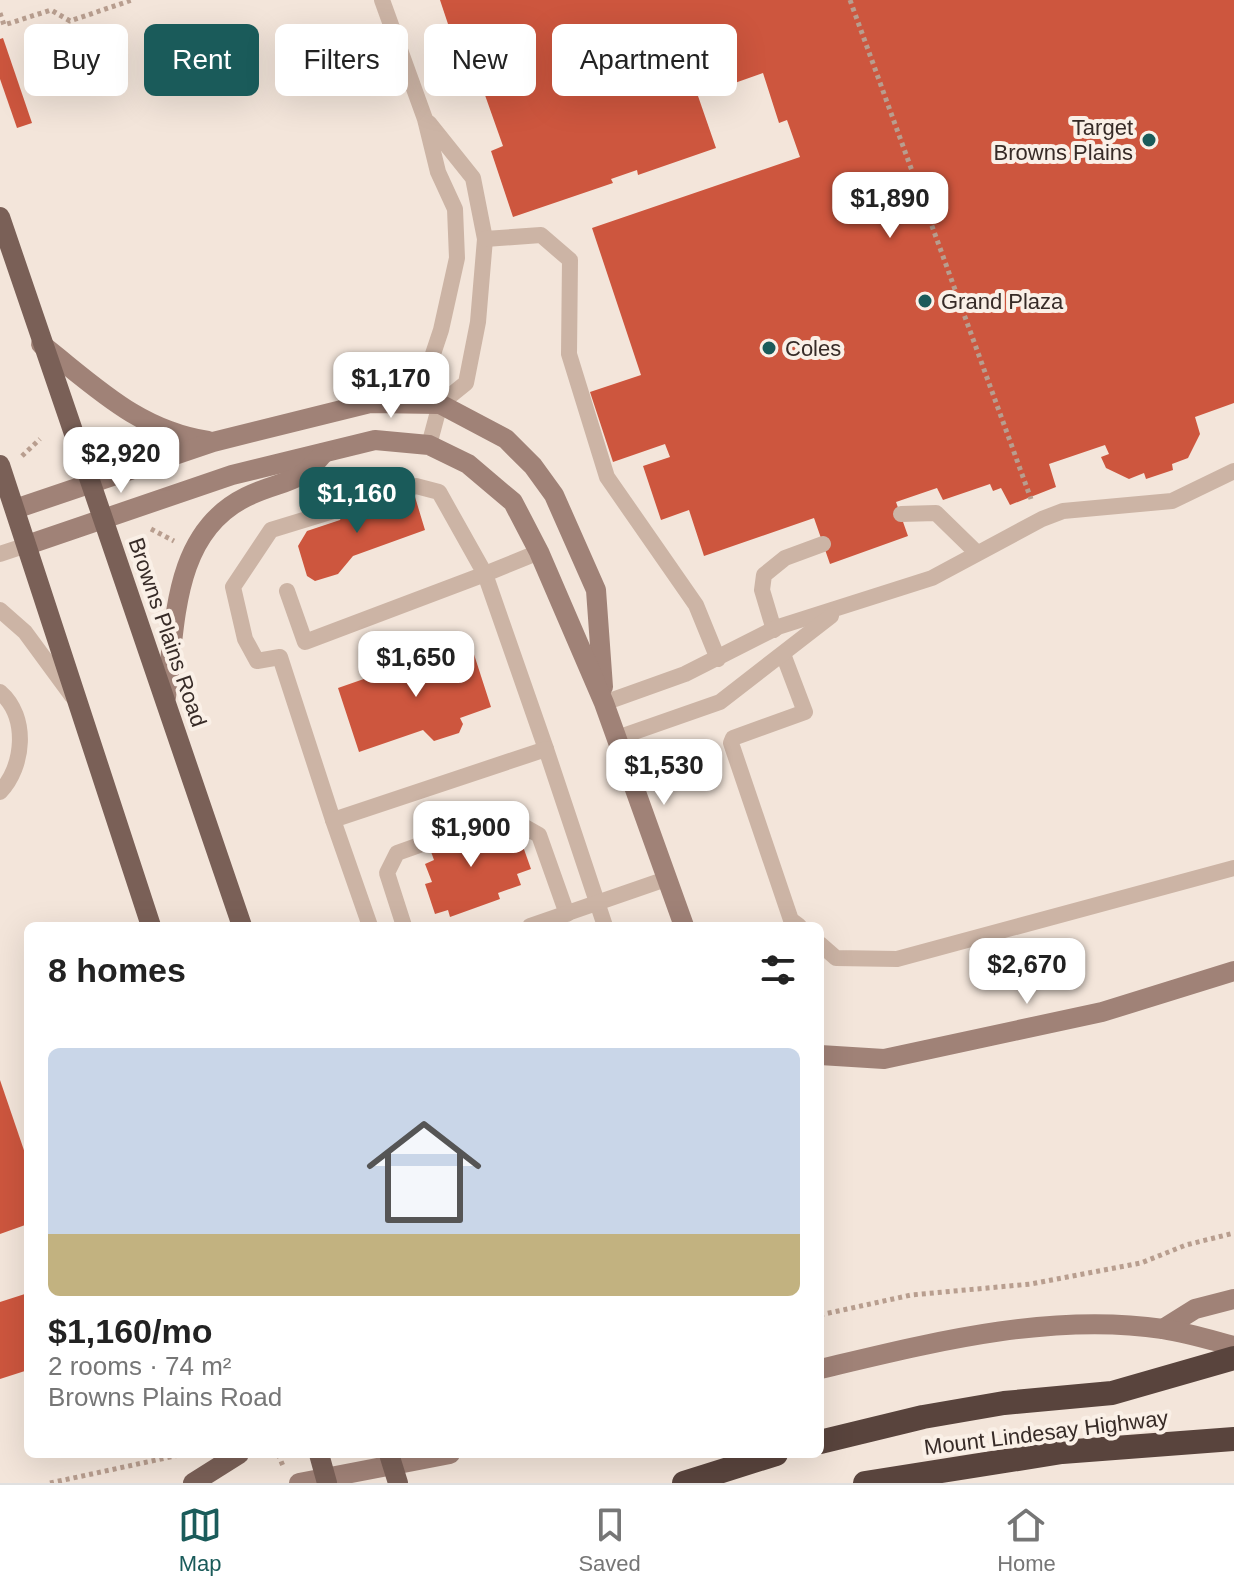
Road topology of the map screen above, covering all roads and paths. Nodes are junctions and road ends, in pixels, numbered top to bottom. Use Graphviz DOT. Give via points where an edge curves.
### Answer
graph roads {
  1 [pos="132,0"];
  2 [pos="382,0"];
  3 [pos="850,0"];
  4 [pos="0,13"];
  5 [pos="425,119"];
  6 [pos="0,217"];
  7 [pos="485,239"];
  8 [pos="41,344"];
  9 [pos="440,404"];
  10 [pos="104,438"];
  11 [pos="40,439"];
  12 [pos="213,442"];
  13 [pos="429,445"];
  14 [pos="128,453"];
  15 [pos="324,453"];
  16 [pos="22,456"];
  17 [pos="0,465"];
  18 [pos="1234,471"];
  19 [pos="90,483"];
  20 [pos="7,511"];
  21 [pos="901,514"];
  22 [pos="148,519"];
  23 [pos="1042,519"];
  24 [pos="103,520"];
  25 [pos="179,543"];
  26 [pos="823,544"];
  27 [pos="27,545"];
  28 [pos="539,552"];
  29 [pos="977,553"];
  30 [pos="0,554"];
  31 [pos="485,574"];
  32 [pos="287,591"];
  33 [pos="0,610"];
  34 [pos="839,610"];
  35 [pos="774,630"];
  36 [pos="783,654"];
  37 [pos="718,659"];
  38 [pos="0,692"];
  39 [pos="166,697"];
  40 [pos="604,703"];
  41 [pos="82,710"];
  42 [pos="617,738"];
  43 [pos="546,749"];
  44 [pos="1,792"];
  45 [pos="333,820"];
  46 [pos="470,828"];
  47 [pos="428,842"];
  48 [pos="1234,868"];
  49 [pos="666,879"];
  50 [pos="597,903"];
  51 [pos="567,914"];
  52 [pos="150,922"];
  53 [pos="241,922"];
  54 [pos="369,922"];
  55 [pos="403,922"];
  56 [pos="542,922"];
  57 [pos="604,922"];
  58 [pos="682,922"];
  59 [pos="794,922"];
  60 [pos="824,948"];
  61 [pos="1234,971"];
  62 [pos="824,1055"];
  63 [pos="1234,1233"];
  64 [pos="1234,1299"];
  65 [pos="824,1314"];
  66 [pos="1163,1329"];
  67 [pos="1234,1346"];
  68 [pos="1234,1358"];
  69 [pos="824,1368"];
  70 [pos="1234,1439"];
  71 [pos="824,1441"];
  72 [pos="166,1458"];
  73 [pos="233,1458"];
  74 [pos="282,1458"];
  75 [pos="320,1458"];
  76 [pos="432,1458"];
  77 [pos="763,1458"];
  78 [pos="283,1466"];
  79 [pos="393,1467"];
  80 [pos="327,1480"];
  81 [pos="50,1483"];
  82 [pos="193,1483"];
  83 [pos="299,1483"];
  84 [pos="370,1483"];
  85 [pos="684,1483"];
  86 [pos="865,1483"];
  1 -- 4 [label="path" via="70,21 51,10 4,25"];
  2 -- 5 [label="lane"];
  3 -- 23 [label="path"];
  5 -- 7 [label="lane" via="473,178"];
  5 -- 9 [label="lane" via="438,172 455,209 457,258 427,372"];
  6 -- 8 [label="main road, Browns Plains Road"];
  7 -- 9 [label="lane" via="466,383"];
  7 -- 37 [label="lane" via="541,235 570,260 569,354 607,477 696,605"];
  8 -- 12 [label="street" via="158,430"];
  8 -- 19 [label="main road, Browns Plains Road"];
  9 -- 12 [label="street" via="370,403"];
  9 -- 13 [label="lane"];
  9 -- 40 [label="street" via="506,439 554,495 596,590"];
  10 -- 14 [label="path" via="122,438"];
  11 -- 16 [label="path"];
  12 -- 19 [label="street"];
  13 -- 15 [label="street" via="375,440"];
  13 -- 28 [label="street" via="468,464 513,502"];
  15 -- 24 [label="street" via="245,471"];
  15 -- 39 [label="street" via="306,475 229,507 196,542 183,574"];
  17 -- 20 [label="main road"];
  18 -- 23 [label="lane" via="1172,501 1063,511"];
  19 -- 20 [label="street"];
  19 -- 24 [label="main road, Browns Plains Road"];
  20 -- 27 [label="main road"];
  21 -- 29 [label="lane" via="936,513"];
  22 -- 25 [label="path" via="152,531"];
  23 -- 29 [label="lane"];
  24 -- 27 [label="street"];
  24 -- 39 [label="main road, Browns Plains Road"];
  26 -- 35 [label="lane" via="785,558 764,575 762,590"];
  27 -- 30 [label="lane"];
  27 -- 41 [label="main road"];
  28 -- 31 [label="lane"];
  28 -- 40 [label="street"];
  29 -- 34 [label="lane" via="932,578"];
  31 -- 32 [label="lane" via="305,642"];
  31 -- 43 [label="lane"];
  31 -- 45 [label="lane" via="439,492 416,486 271,530 233,587 245,639 257,661 280,657"];
  33 -- 41 [label="lane" via="25,632"];
  34 -- 35 [label="lane"];
  34 -- 36 [label="lane"];
  35 -- 37 [label="lane"];
  36 -- 42 [label="lane" via="720,702"];
  36 -- 59 [label="lane" via="805,712 731,743"];
  37 -- 40 [label="lane"];
  38 -- 44 [label="lane" via="16,719 22,747"];
  39 -- 53 [label="main road, Browns Plains Road"];
  40 -- 42 [label="street"];
  41 -- 52 [label="main road"];
  42 -- 49 [label="street"];
  43 -- 45 [label="lane"];
  43 -- 50 [label="lane"];
  45 -- 54 [label="lane"];
  46 -- 51 [label="lane" via="507,817 539,835"];
  47 -- 55 [label="lane" via="397,853 387,873"];
  48 -- 60 [label="lane" via="897,959 836,958"];
  49 -- 50 [label="lane"];
  49 -- 58 [label="street"];
  50 -- 51 [label="lane"];
  50 -- 57 [label="lane"];
  51 -- 56 [label="lane"];
  61 -- 62 [label="street" via="1102,1012 884,1059"];
  63 -- 65 [label="path" via="1141,1263 1031,1284 911,1295"];
  64 -- 66 [label="street" via="1195,1309"];
  66 -- 67 [label="street"];
  66 -- 69 [label="street" via="1045,1327 966,1337"];
  68 -- 71 [label="highway" via="1112,1393 1004,1403"];
  70 -- 86 [label="highway, Mount Lindesay Highway" via="1062,1452"];
  72 -- 81 [label="path"];
  73 -- 82 [label="main road"];
  74 -- 78 [label="path"];
  75 -- 80 [label="main road"];
  76 -- 79 [label="street"];
  77 -- 85 [label="highway"];
  79 -- 80 [label="street"];
  79 -- 84 [label="street"];
  80 -- 83 [label="street"];
}
